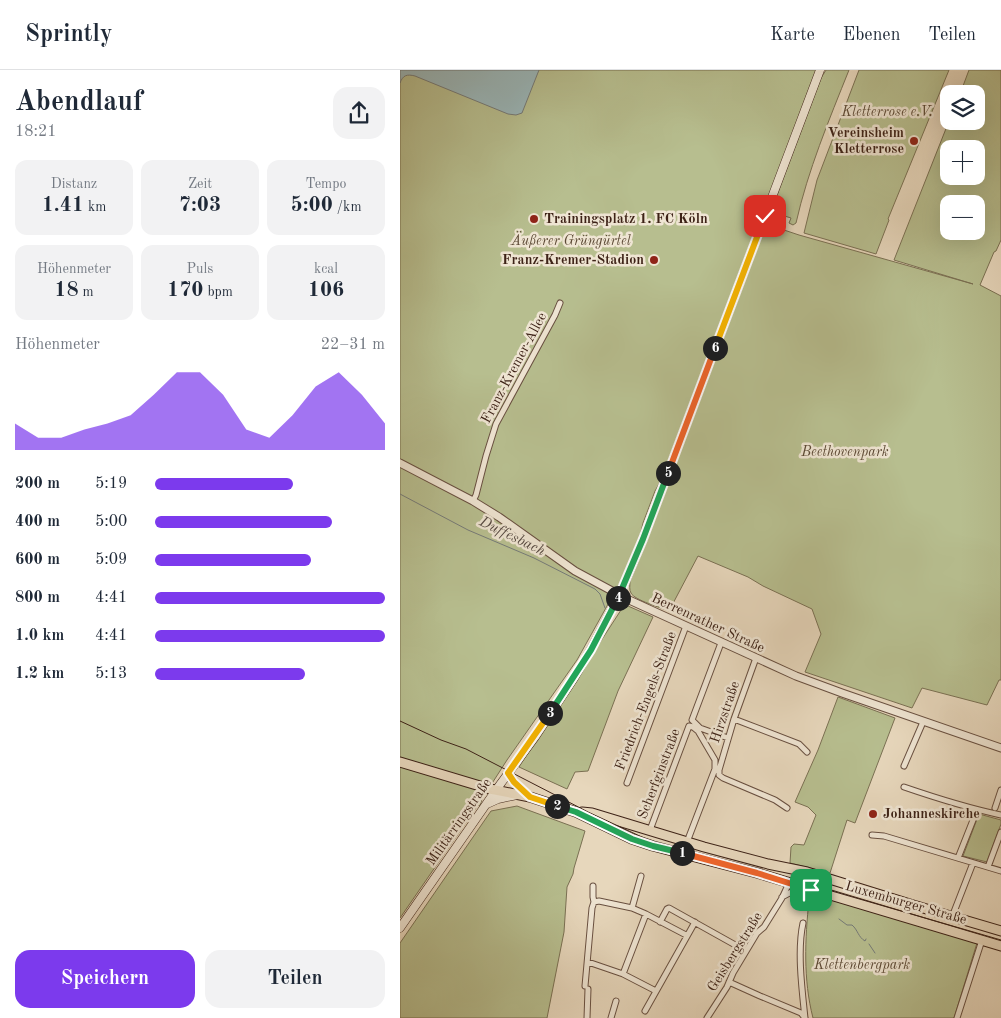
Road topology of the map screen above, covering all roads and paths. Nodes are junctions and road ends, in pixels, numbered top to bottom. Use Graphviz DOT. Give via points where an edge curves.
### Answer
graph roads {
  1 [pos="820,70"];
  2 [pos="560,303"];
  3 [pos="400,463"];
  4 [pos="473,501"];
  5 [pos="619,594"];
  6 [pos="686,626"];
  7 [pos="721,643"];
  8 [pos="756,658"];
  9 [pos="734,719"];
  10 [pos="923,722"];
  11 [pos="728,738"];
  12 [pos="1000,745"];
  13 [pos="807,752"];
  14 [pos="400,762"];
  15 [pos="904,766"];
  16 [pos="508,773"];
  17 [pos="627,783"];
  18 [pos="478,785"];
  19 [pos="904,787"];
  20 [pos="496,790"];
  21 [pos="1001,790"];
  22 [pos="520,795"];
  23 [pos="530,797"];
  24 [pos="486,805"];
  25 [pos="787,808"];
  26 [pos="994,808"];
  27 [pos="977,810"];
  28 [pos="576,812"];
  29 [pos="1001,815"];
  30 [pos="650,830"];
  31 [pos="1001,832"];
  32 [pos="665,834"];
  33 [pos="872,836"];
  34 [pos="687,842"];
  35 [pos="653,846"];
  36 [pos="958,858"];
  37 [pos="973,863"];
  38 [pos="988,867"];
  39 [pos="785,868"];
  40 [pos="1001,871"];
  41 [pos="807,872"];
  42 [pos="640,876"];
  43 [pos="790,881"];
  44 [pos="593,886"];
  45 [pos="802,887"];
  46 [pos="782,898"];
  47 [pos="594,902"];
  48 [pos="632,908"];
  49 [pos="646,914"];
  50 [pos="952,917"];
  51 [pos="660,922"];
  52 [pos="695,922"];
  53 [pos="803,923"];
  54 [pos="400,928"];
  55 [pos="1001,931"];
  56 [pos="686,936"];
  57 [pos="982,940"];
  58 [pos="1001,946"];
  59 [pos="746,951"];
  60 [pos="588,962"];
  61 [pos="624,974"];
  62 [pos="729,982"];
  63 [pos="656,991"];
  64 [pos="616,1001"];
  65 [pos="645,1011"];
  66 [pos="586,1018"];
  67 [pos="611,1018"];
  68 [pos="707,1018"];
  69 [pos="805,1018"];
  70 [pos="957,1018"];
  1 -- 5 [label="main road, Militärringstraße" via="643,539"];
  2 -- 4 [label="street, Franz-Kremer-Allee" via="496,424"];
  3 -- 4 [label="street, Berrenrather Straße"];
  4 -- 5 [label="street, Berrenrather Straße" via="576,571"];
  5 -- 6 [label="street, Berrenrather Straße"];
  5 -- 16 [label="main road, Militärringstraße" via="574,678"];
  6 -- 7 [label="street, Berrenrather Straße"];
  6 -- 17 [label="street, Friedrich-Engels-Straße"];
  7 -- 8 [label="street, Berrenrather Straße"];
  7 -- 11 [label="street, Scherfginstraße" via="692,720 700,728"];
  8 -- 9 [label="street, Hirzstraße"];
  8 -- 10 [label="street, Berrenrather Straße"];
  9 -- 11 [label="street, Hirzstraße"];
  9 -- 13 [label="street" via="799,744"];
  10 -- 12 [label="street, Berrenrather Straße"];
  10 -- 15 [label="street"];
  11 -- 25 [label="street, Hirzstraße" via="719,775"];
  14 -- 18 [label="main road, Luxemburger Straße"];
  16 -- 20 [label="main road, Militärringstraße"];
  16 -- 23 [label="main road"];
  18 -- 20 [label="main road, Luxemburger Straße"];
  18 -- 24 [label="main road"];
  19 -- 27 [label="street"];
  20 -- 22 [label="main road, Luxemburger Straße"];
  20 -- 24 [label="main road, Militärringstraße"];
  21 -- 26 [label="street"];
  22 -- 23 [label="main road, Luxemburger Straße"];
  22 -- 24 [label="main road"];
  23 -- 28 [label="main road, Luxemburger Straße"];
  24 -- 54 [label="main road, Militärringstraße"];
  27 -- 29 [label="street"];
  27 -- 36 [label="street"];
  28 -- 30 [label="main road, Luxemburger Straße" via="592,813"];
  28 -- 35 [label="main road, Luxemburger Straße"];
  30 -- 32 [label="main road, Luxemburger Straße"];
  30 -- 34 [label="street, Scherfginstraße" via="689,726 693,727 715,760 715,769"];
  31 -- 38 [label="street"];
  32 -- 34 [label="main road, Luxemburger Straße"];
  32 -- 35 [label="main road" via="654,835 651,840"];
  33 -- 36 [label="street" via="884,836"];
  34 -- 39 [label="main road, Luxemburger Straße"];
  35 -- 43 [label="main road, Luxemburger Straße"];
  36 -- 37 [label="street"];
  37 -- 38 [label="street"];
  37 -- 50 [label="street"];
  38 -- 40 [label="street"];
  39 -- 41 [label="main road, Luxemburger Straße"];
  39 -- 43 [label="main road"];
  41 -- 43 [label="main road"];
  41 -- 50 [label="main road, Luxemburger Straße"];
  42 -- 48 [label="street"];
  43 -- 45 [label="main road, Luxemburger Straße"];
  43 -- 46 [label="street, Geisbergstraße"];
  44 -- 47 [label="street"];
  45 -- 46 [label="street, Geisbergstraße"];
  45 -- 57 [label="main road, Luxemburger Straße"];
  46 -- 59 [label="street, Geisbergstraße"];
  47 -- 48 [label="street"];
  47 -- 60 [label="street"];
  48 -- 49 [label="street"];
  49 -- 51 [label="street"];
  49 -- 61 [label="street"];
  50 -- 55 [label="main road, Luxemburger Straße"];
  51 -- 52 [label="street" via="669,908"];
  51 -- 56 [label="street"];
  52 -- 56 [label="street"];
  52 -- 59 [label="street"];
  53 -- 69 [label="street" via="801,976"];
  56 -- 63 [label="street"];
  57 -- 58 [label="main road, Luxemburger Straße"];
  57 -- 70 [label="street"];
  59 -- 62 [label="street, Geisbergstraße"];
  60 -- 61 [label="street"];
  60 -- 66 [label="street"];
  61 -- 63 [label="street"];
  62 -- 68 [label="street, Geisbergstraße"];
  62 -- 69 [label="street" via="801,1013"];
  63 -- 65 [label="street"];
  64 -- 67 [label="street"];
}
